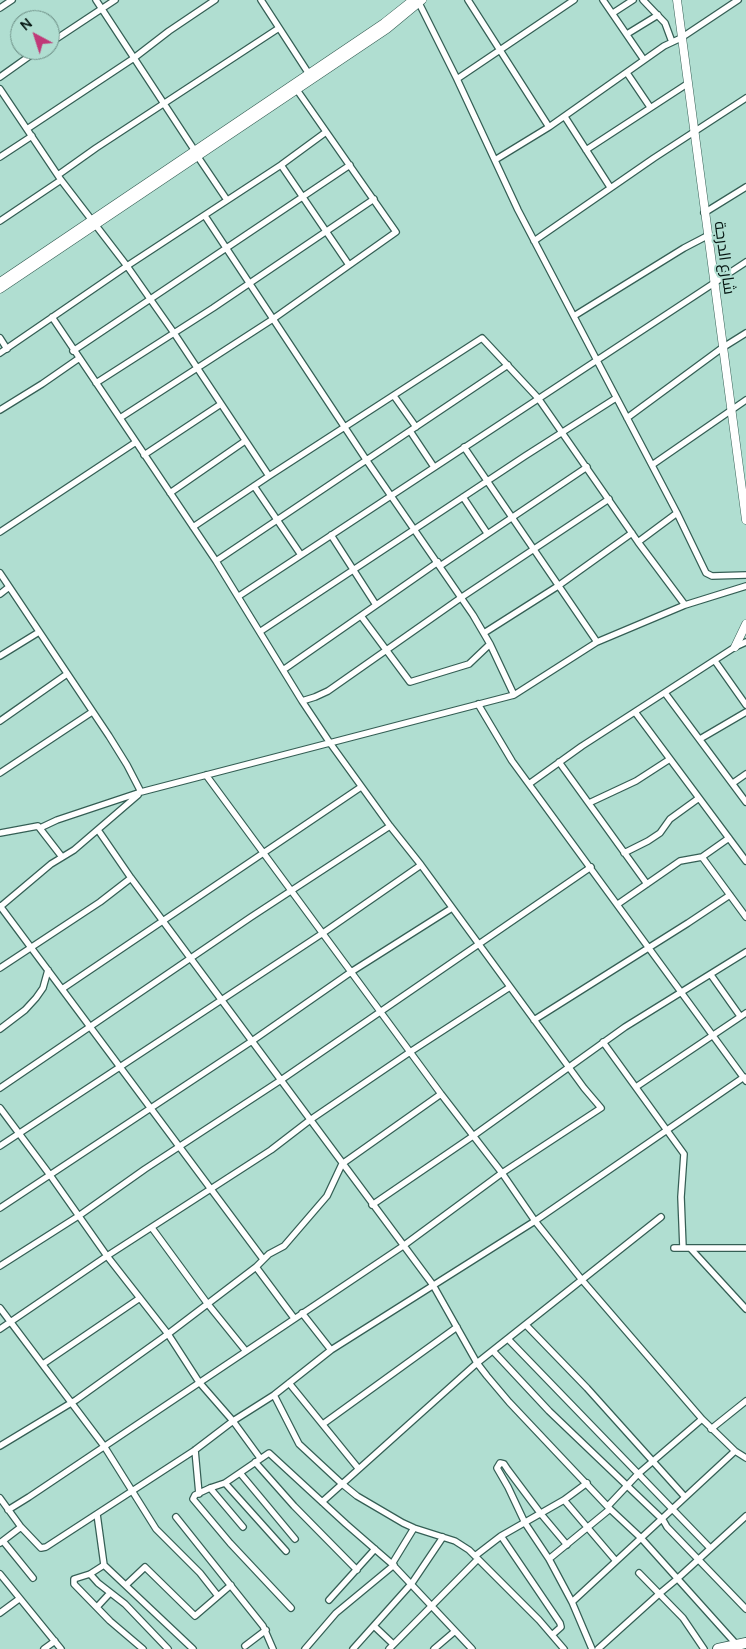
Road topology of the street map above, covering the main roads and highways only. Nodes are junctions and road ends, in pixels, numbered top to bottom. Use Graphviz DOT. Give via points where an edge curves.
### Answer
graph roads {
  1 [pos="742,1644"];
  2 [pos="718,1649"];
  1 -- 2 [label="highway"];
}
